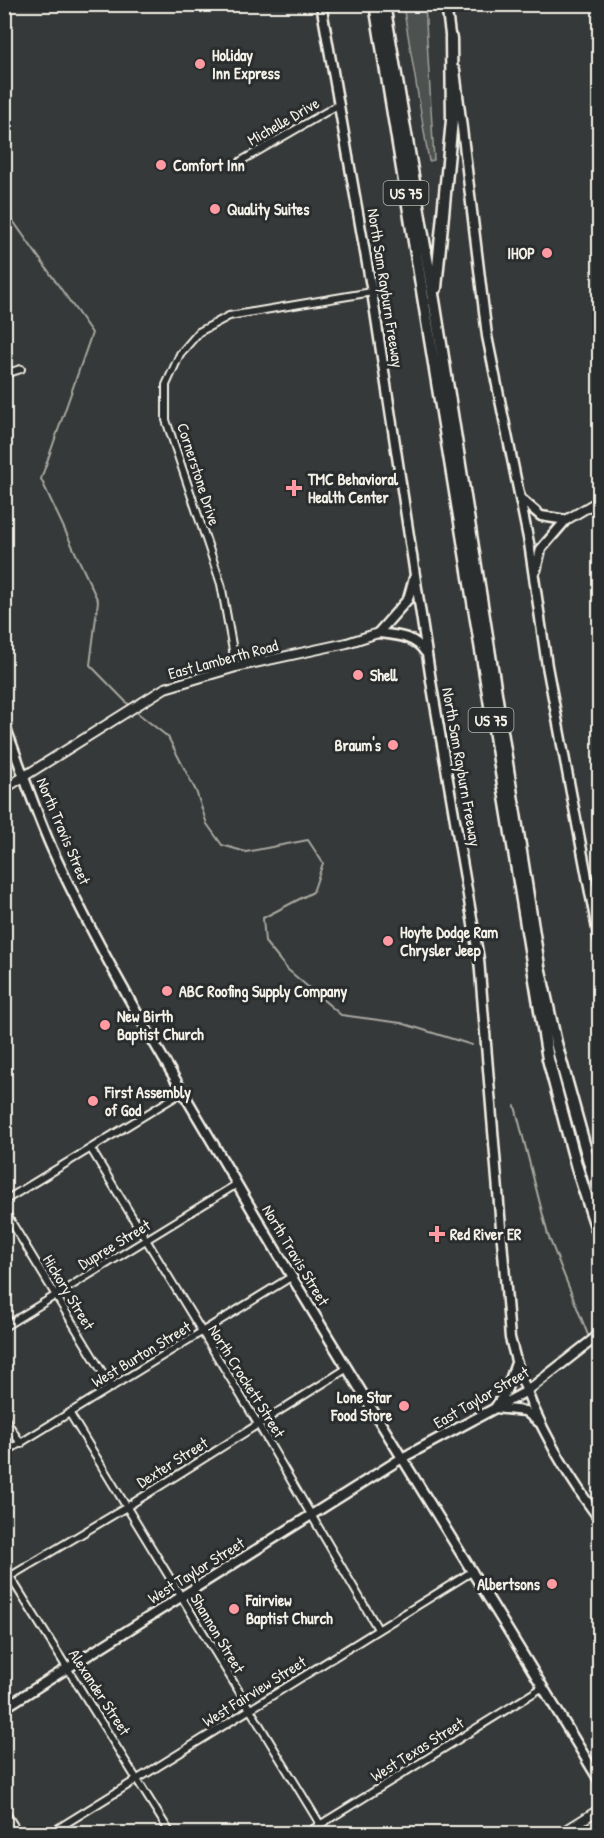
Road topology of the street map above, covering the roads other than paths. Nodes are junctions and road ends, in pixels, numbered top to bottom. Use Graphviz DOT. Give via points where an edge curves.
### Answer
graph roads {
  1 [pos="321,4"];
  2 [pos="375,4"];
  3 [pos="384,4"];
  4 [pos="446,4"];
  5 [pos="451,38"];
  6 [pos="338,105"];
  7 [pos="241,161"];
  8 [pos="372,292"];
  9 [pos="435,306"];
  10 [pos="21,369"];
  11 [pos="4,374"];
  12 [pos="519,496"];
  13 [pos="600,500"];
  14 [pos="566,520"];
  15 [pos="416,568"];
  16 [pos="534,578"];
  17 [pos="378,633"];
  18 [pos="428,657"];
  19 [pos="236,667"];
  20 [pos="4,723"];
  21 [pos="25,776"];
  22 [pos="4,789"];
  23 [pos="600,945"];
  24 [pos="183,1092"];
  25 [pos="91,1149"];
  26 [pos="237,1184"];
  27 [pos="4,1201"];
  28 [pos="600,1201"];
  29 [pos="4,1210"];
  30 [pos="600,1239"];
  31 [pos="146,1241"];
  32 [pos="291,1277"];
  33 [pos="56,1296"];
  34 [pos="4,1326"];
  35 [pos="202,1334"];
  36 [pos="600,1334"];
  37 [pos="516,1363"];
  38 [pos="346,1369"];
  39 [pos="112,1388"];
  40 [pos="527,1391"];
  41 [pos="495,1408"];
  42 [pos="70,1414"];
  43 [pos="4,1417"];
  44 [pos="258,1424"];
  45 [pos="542,1425"];
  46 [pos="21,1443"];
  47 [pos="4,1453"];
  48 [pos="402,1458"];
  49 [pos="125,1508"];
  50 [pos="312,1515"];
  51 [pos="600,1520"];
  52 [pos="4,1567"];
  53 [pos="473,1571"];
  54 [pos="8,1578"];
  55 [pos="180,1597"];
  56 [pos="378,1629"];
  57 [pos="68,1668"];
  58 [pos="543,1687"];
  59 [pos="4,1708"];
  60 [pos="249,1710"];
  61 [pos="138,1777"];
  62 [pos="600,1782"];
  63 [pos="600,1809"];
  64 [pos="4,1810"];
  65 [pos="320,1824"];
  66 [pos="19,1833"];
  67 [pos="50,1833"];
  68 [pos="171,1833"];
  69 [pos="305,1833"];
  70 [pos="326,1833"];
  71 [pos="560,1833"];
  1 -- 6 [label="main road, North Sam Rayburn Freeway"];
  2 -- 30 [label="highway, US 75" via="548,1059"];
  3 -- 9 [label="highway, US 75"];
  4 -- 5 [label="main road"];
  5 -- 9 [label="highway" via="452,120"];
  5 -- 12 [label="main road" via="487,336"];
  6 -- 7 [label="street, Michelle Drive"];
  6 -- 8 [label="main road, North Sam Rayburn Freeway"];
  8 -- 15 [label="main road, North Sam Rayburn Freeway"];
  8 -- 19 [label="street, Cornerstone Drive" via="229,316 199,332 180,354 166,385 166,420 221,584"];
  9 -- 28 [label="highway, US 75" via="539,966 556,1044"];
  10 -- 11 [label="street"];
  12 -- 14 [label="main road" via="541,516"];
  12 -- 16 [label="main road"];
  13 -- 14 [label="street"];
  14 -- 16 [label="main road" via="541,549"];
  15 -- 17 [label="main road" via="408,599"];
  15 -- 18 [label="main road, North Sam Rayburn Freeway"];
  16 -- 23 [label="main road" via="546,666"];
  17 -- 18 [label="main road" via="408,638 420,644"];
  17 -- 19 [label="street, East Lamberth Road"];
  18 -- 37 [label="main road, North Sam Rayburn Freeway" via="479,959 510,1338"];
  19 -- 21 [label="street, East Lamberth Road" via="188,680 144,700"];
  20 -- 21 [label="main road, North Travis Street"];
  21 -- 22 [label="street, East Lamberth Road"];
  21 -- 24 [label="main road, North Travis Street" via="66,879"];
  24 -- 25 [label="street"];
  24 -- 26 [label="main road, North Travis Street"];
  25 -- 27 [label="street"];
  25 -- 31 [label="street, North Crockett Street"];
  26 -- 31 [label="street, Dupree Street"];
  26 -- 32 [label="main road, North Travis Street"];
  29 -- 33 [label="street, Hickory Street"];
  31 -- 33 [label="street, Dupree Street"];
  31 -- 35 [label="street, North Crockett Street"];
  32 -- 35 [label="street, West Burton Street"];
  32 -- 38 [label="main road, North Travis Street"];
  33 -- 34 [label="street, Dupree Street"];
  33 -- 39 [label="street, Hickory Street"];
  35 -- 39 [label="street, West Burton Street"];
  35 -- 44 [label="street, North Crockett Street"];
  36 -- 40 [label="main road, East Taylor Street"];
  37 -- 40 [label="main road, North Sam Rayburn Freeway"];
  37 -- 41 [label="main road"];
  38 -- 44 [label="street, Dexter Street"];
  38 -- 48 [label="main road, North Travis Street"];
  39 -- 42 [label="street, West Burton Street"];
  40 -- 41 [label="main road, East Taylor Street"];
  40 -- 45 [label="main road, North Sam Rayburn Freeway"];
  41 -- 45 [label="main road" via="525,1412"];
  41 -- 48 [label="main road, East Taylor Street"];
  42 -- 46 [label="street, West Burton Street"];
  42 -- 49 [label="street, Shannon Street"];
  43 -- 46 [label="street"];
  44 -- 49 [label="street, Dexter Street"];
  44 -- 50 [label="street, North Crockett Street"];
  45 -- 51 [label="main road, North Sam Rayburn Freeway"];
  46 -- 47 [label="street, West Burton Street"];
  48 -- 50 [label="main road, West Taylor Street"];
  48 -- 53 [label="main road, North Travis Street"];
  49 -- 54 [label="street, Dexter Street"];
  49 -- 55 [label="street, Shannon Street"];
  50 -- 55 [label="main road, West Taylor Street"];
  50 -- 56 [label="street, North Crockett Street"];
  52 -- 54 [label="street, Alexander Street"];
  53 -- 56 [label="street, West Fairview Street"];
  53 -- 58 [label="main road, North Travis Street"];
  54 -- 57 [label="street, Alexander Street"];
  55 -- 57 [label="main road, West Taylor Street"];
  55 -- 60 [label="street, Shannon Street"];
  56 -- 60 [label="street, West Fairview Street"];
  57 -- 59 [label="main road, West Taylor Street"];
  57 -- 61 [label="street, Alexander Street"];
  58 -- 62 [label="main road, North Travis Street"];
  58 -- 65 [label="street, West Texas Street"];
  60 -- 61 [label="street, West Fairview Street"];
  60 -- 65 [label="street, Shannon Street"];
  61 -- 67 [label="street, West Fairview Street"];
  61 -- 68 [label="street, Alexander Street"];
  63 -- 71 [label="street"];
  64 -- 66 [label="street"];
  65 -- 69 [label="street, West Texas Street"];
  65 -- 70 [label="street, Shannon Street"];
}
